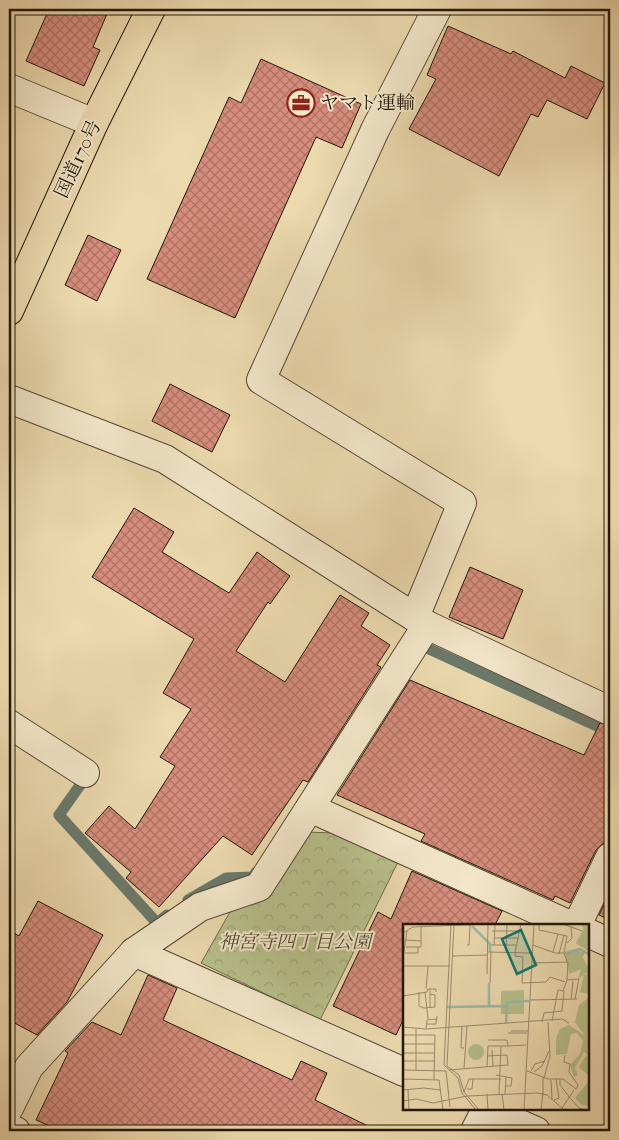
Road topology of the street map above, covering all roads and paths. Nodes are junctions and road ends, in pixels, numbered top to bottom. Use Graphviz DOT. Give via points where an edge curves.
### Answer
graph roads {
  1 [pos="151,9"];
  2 [pos="437,9"];
  3 [pos="9,88"];
  4 [pos="94,123"];
  5 [pos="9,311"];
  6 [pos="9,399"];
  7 [pos="421,621"];
  8 [pos="610,711"];
  9 [pos="9,724"];
  10 [pos="85,773"];
  11 [pos="310,808"];
  12 [pos="610,857"];
  13 [pos="568,924"];
  14 [pos="577,924"];
  15 [pos="589,933"];
  16 [pos="610,943"];
  17 [pos="134,952"];
  18 [pos="403,1072"];
  19 [pos="9,1108"];
  20 [pos="486,1110"];
  21 [pos="488,1110"];
  22 [pos="9,1128"];
  23 [pos="16,1131"];
  24 [pos="475,1131"];
  25 [pos="536,1131"];
  1 -- 4 [label="highway, 国道170号"];
  2 -- 7 [label="street" via="375,130 261,380 462,503"];
  3 -- 4 [label="street"];
  4 -- 5 [label="highway, 国道170号"];
  6 -- 7 [label="street" via="165,459"];
  7 -- 8 [label="street"];
  7 -- 11 [label="street"];
  9 -- 10 [label="street"];
  11 -- 13 [label="street"];
  11 -- 17 [label="street" via="259,887 200,907"];
  12 -- 14 [label="street"];
  15 -- 16 [label="street"];
  17 -- 18 [label="street"];
  17 -- 19 [label="street" via="29,1067"];
  20 -- 24 [label="street"];
  21 -- 25 [label="street"];
  22 -- 23 [label="street"];
}
